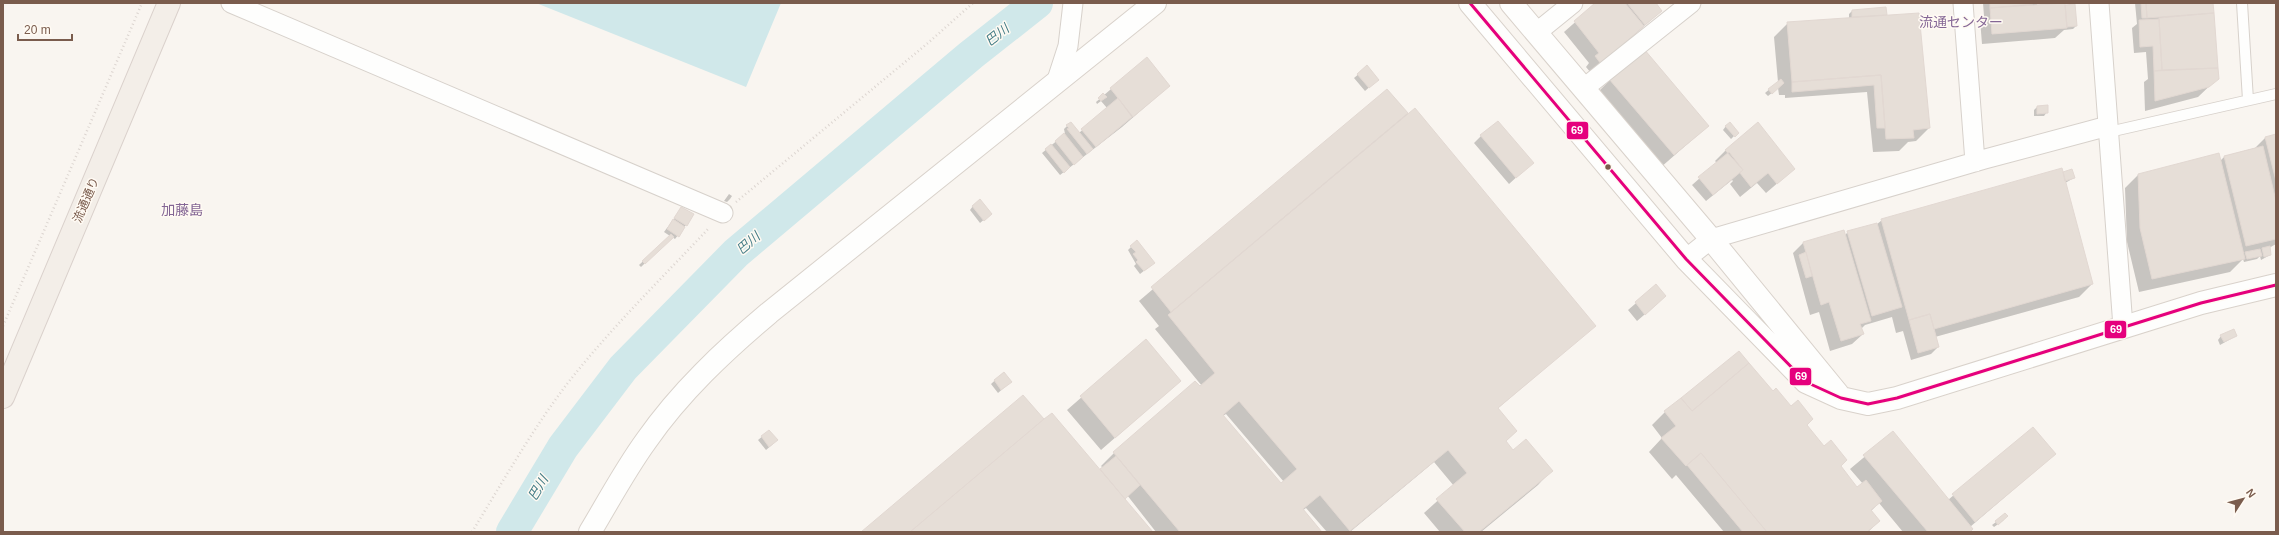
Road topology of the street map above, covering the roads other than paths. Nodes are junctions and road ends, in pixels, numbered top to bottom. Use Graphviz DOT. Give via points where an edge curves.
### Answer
graph roads {
  1 [pos="168,3"];
  2 [pos="231,3"];
  3 [pos="1155,3"];
  4 [pos="1511,3"];
  5 [pos="1574,3"];
  6 [pos="1691,3"];
  7 [pos="1963,3"];
  8 [pos="2099,3"];
  9 [pos="2242,3"];
  10 [pos="1477,5"];
  11 [pos="1073,6"];
  12 [pos="1536,33"];
  13 [pos="1056,83"];
  14 [pos="1583,89"];
  15 [pos="2276,94"];
  16 [pos="2248,100"];
  17 [pos="2109,129"];
  18 [pos="1975,162"];
  19 [pos="723,213"];
  20 [pos="1711,239"];
  21 [pos="1686,259"];
  22 [pos="2276,285"];
  23 [pos="2123,328"];
  24 [pos="3,397"];
  25 [pos="1841,398"];
  26 [pos="590,532"];
  1 -- 24 [label="main road, 流通通り"];
  2 -- 19 [label="street"];
  3 -- 13 [label="street"];
  4 -- 12 [label="street"];
  5 -- 12 [label="street"];
  6 -- 14 [label="street"];
  7 -- 18 [label="street"];
  8 -- 17 [label="street"];
  9 -- 16 [label="lane"];
  10 -- 21 [label="street"];
  11 -- 13 [label="street" via="1068,46"];
  12 -- 14 [label="street"];
  13 -- 26 [label="street" via="768,313 711,364 646,441"];
  14 -- 20 [label="street"];
  15 -- 16 [label="lane"];
  16 -- 17 [label="lane"];
  17 -- 18 [label="street"];
  17 -- 23 [label="street"];
  18 -- 20 [label="street"];
  20 -- 21 [label="street"];
  20 -- 25 [label="street"];
  21 -- 25 [label="street" via="1806,382"];
  22 -- 23 [label="street" via="2201,303"];
  23 -- 25 [label="street" via="1897,398 1868,404"];
}
